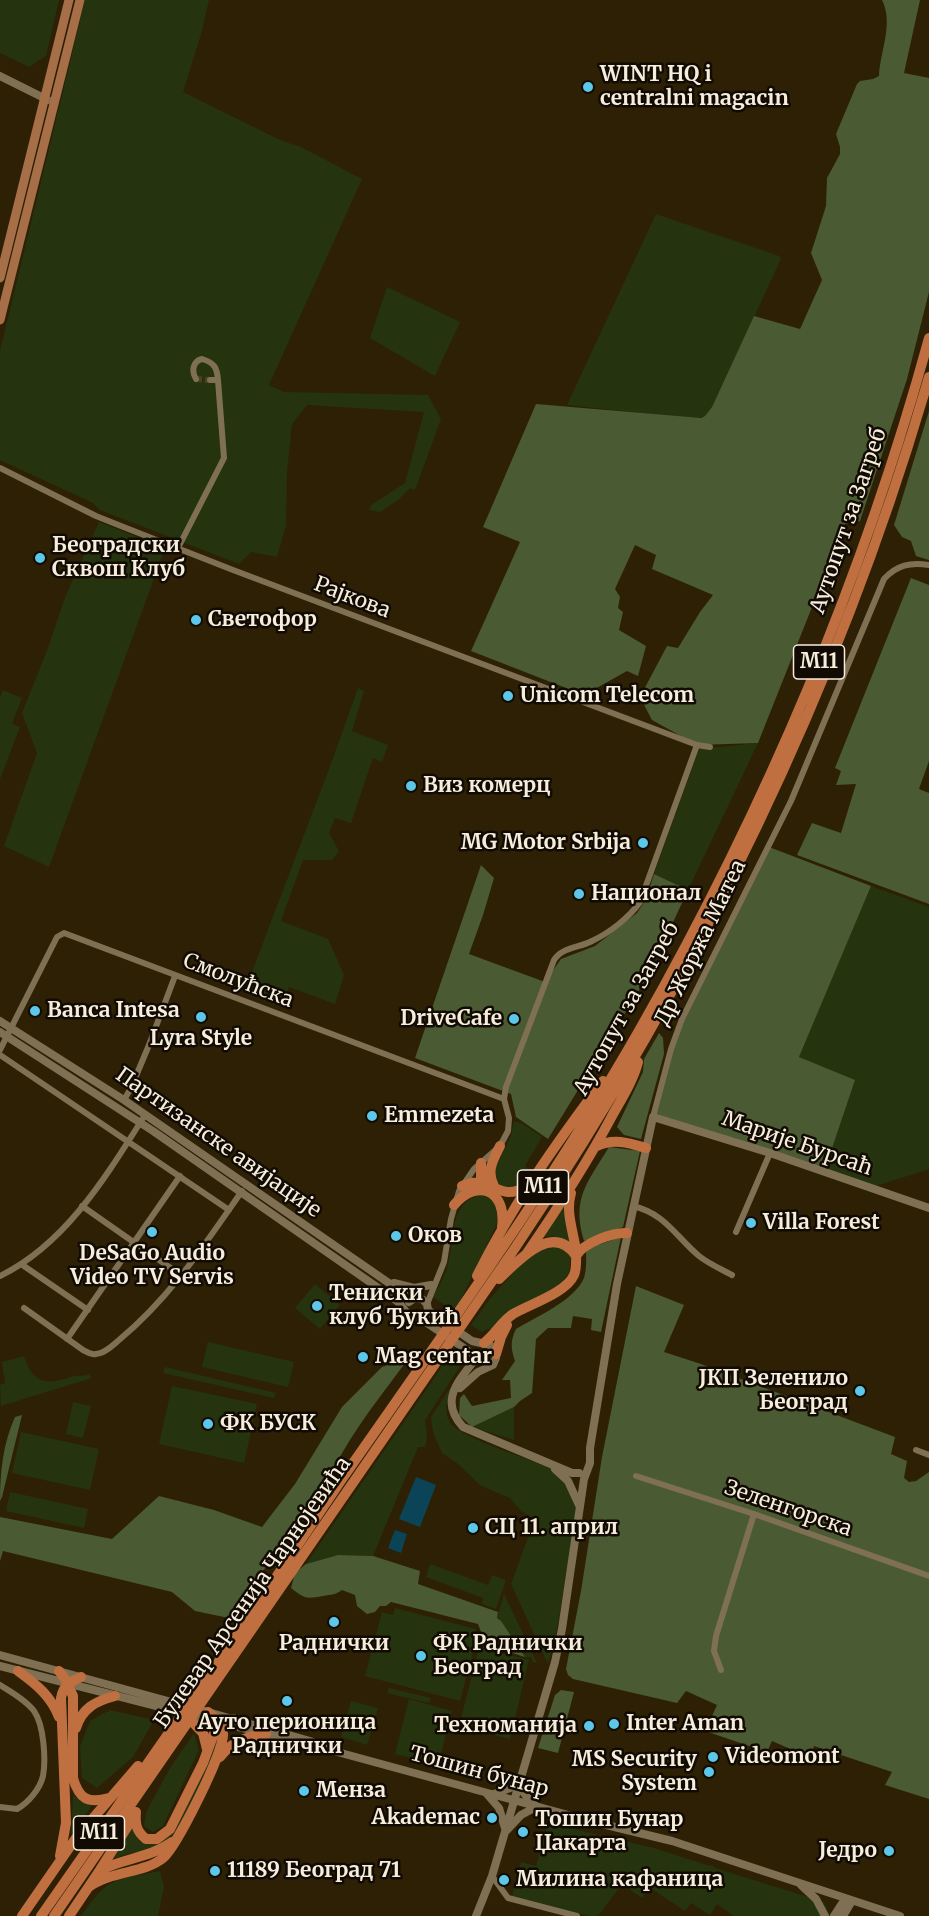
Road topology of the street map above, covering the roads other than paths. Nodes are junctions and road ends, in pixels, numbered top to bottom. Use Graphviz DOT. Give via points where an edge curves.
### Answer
graph roads {
  1 [pos="69,0"];
  2 [pos="80,0"];
  3 [pos="0,76"];
  4 [pos="49,101"];
  5 [pos="0,278"];
  6 [pos="0,320"];
  7 [pos="929,338"];
  8 [pos="929,377"];
  9 [pos="196,379"];
  10 [pos="210,380"];
  11 [pos="218,380"];
  12 [pos="0,468"];
  13 [pos="178,548"];
  14 [pos="929,565"];
  15 [pos="697,745"];
  16 [pos="710,747"];
  17 [pos="176,976"];
  18 [pos="0,1021"];
  19 [pos="7,1032"];
  20 [pos="0,1050"];
  21 [pos="640,1050"];
  22 [pos="0,1054"];
  23 [pos="621,1062"];
  24 [pos="504,1099"];
  25 [pos="124,1100"];
  26 [pos="613,1114"];
  27 [pos="146,1115"];
  28 [pos="654,1117"];
  29 [pos="140,1123"];
  30 [pos="129,1140"];
  31 [pos="623,1142"];
  32 [pos="500,1146"];
  33 [pos="597,1146"];
  34 [pos="646,1148"];
  35 [pos="770,1153"];
  36 [pos="481,1163"];
  37 [pos="180,1176"];
  38 [pos="482,1182"];
  39 [pos="574,1184"];
  40 [pos="246,1185"];
  41 [pos="530,1185"];
  42 [pos="462,1186"];
  43 [pos="493,1190"];
  44 [pos="241,1193"];
  45 [pos="454,1205"];
  46 [pos="82,1206"];
  47 [pos="633,1206"];
  48 [pos="929,1208"];
  49 [pos="229,1210"];
  50 [pos="501,1231"];
  51 [pos="736,1232"];
  52 [pos="627,1233"];
  53 [pos="135,1243"];
  54 [pos="527,1253"];
  55 [pos="576,1256"];
  56 [pos="21,1264"];
  57 [pos="732,1275"];
  58 [pos="0,1276"];
  59 [pos="182,1276"];
  60 [pos="435,1281"];
  61 [pos="386,1282"];
  62 [pos="484,1293"];
  63 [pos="416,1299"];
  64 [pos="427,1307"];
  65 [pos="24,1308"];
  66 [pos="88,1310"];
  67 [pos="461,1310"];
  68 [pos="407,1312"];
  69 [pos="517,1313"];
  70 [pos="421,1319"];
  71 [pos="67,1339"];
  72 [pos="479,1343"];
  73 [pos="496,1354"];
  74 [pos="470,1356"];
  75 [pos="486,1368"];
  76 [pos="452,1398"];
  77 [pos="916,1450"];
  78 [pos="929,1455"];
  79 [pos="636,1476"];
  80 [pos="576,1480"];
  81 [pos="754,1514"];
  82 [pos="929,1576"];
  83 [pos="0,1655"];
  84 [pos="0,1666"];
  85 [pos="721,1670"];
  86 [pos="18,1671"];
  87 [pos="59,1671"];
  88 [pos="81,1677"];
  89 [pos="68,1684"];
  90 [pos="0,1685"];
  91 [pos="115,1696"];
  92 [pos="208,1712"];
  93 [pos="186,1715"];
  94 [pos="234,1719"];
  95 [pos="220,1723"];
  96 [pos="61,1724"];
  97 [pos="266,1734"];
  98 [pos="74,1737"];
  99 [pos="324,1748"];
  100 [pos="160,1753"];
  101 [pos="206,1755"];
  102 [pos="213,1767"];
  103 [pos="518,1785"];
  104 [pos="490,1793"];
  105 [pos="109,1798"];
  106 [pos="514,1800"];
  107 [pos="537,1806"];
  108 [pos="0,1807"];
  109 [pos="136,1812"];
  110 [pos="505,1831"];
  111 [pos="176,1839"];
  112 [pos="57,1865"];
  113 [pos="100,1870"];
  114 [pos="492,1876"];
  115 [pos="799,1883"];
  116 [pos="90,1886"];
  117 [pos="848,1900"];
  118 [pos="894,1915"];
  119 [pos="22,1916"];
  120 [pos="41,1916"];
  121 [pos="54,1916"];
  122 [pos="69,1916"];
  123 [pos="476,1916"];
  124 [pos="577,1916"];
  125 [pos="825,1916"];
  126 [pos="834,1916"];
  127 [pos="843,1916"];
  1 -- 4 [label="main road"];
  2 -- 4 [label="main road"];
  3 -- 4 [label="main road"];
  4 -- 5 [label="main road"];
  4 -- 6 [label="main road"];
  7 -- 23 [label="highway, Аутопут за Загреб / M11" via="870,526 794,720 720,879"];
  8 -- 21 [label="highway, Аутопут за Загреб / M11" via="875,543 809,712 728,887"];
  9 -- 11 [label="street" via="194,364 202,359 215,366"];
  10 -- 11 [label="street"];
  11 -- 13 [label="street" via="224,458"];
  12 -- 13 [label="street, Рајкова" via="96,516"];
  13 -- 15 [label="street, Рајкова"];
  14 -- 28 [label="street, Др Жоржа Матеа" via="907,563 884,579 796,789 682,1019"];
  15 -- 16 [label="street, Рајкова"];
  15 -- 24 [label="street, Аутопут за Загреб" via="640,902 593,941 556,956"];
  17 -- 19 [label="street, Смолућска" via="62,933"];
  17 -- 24 [label="street, Смолућска"];
  17 -- 25 [label="street"];
  18 -- 19 [label="main road, Партизанске авијације"];
  19 -- 20 [label="street"];
  19 -- 25 [label="main road, Партизанске авијације"];
  19 -- 29 [label="main road, Партизанске авијације"];
  21 -- 26 [label="highway" via="636,1070"];
  21 -- 62 [label="highway, Аутопут за Загреб / M11" via="577,1155"];
  22 -- 30 [label="street"];
  23 -- 41 [label="highway" via="597,1088"];
  23 -- 67 [label="highway, Аутопут за Загреб / M11"];
  24 -- 32 [label="street" via="509,1127"];
  25 -- 27 [label="main road, Партизанске авијације"];
  26 -- 31 [label="highway" via="613,1132"];
  26 -- 33 [label="highway"];
  27 -- 29 [label="street"];
  27 -- 40 [label="main road, Партизанске авијације"];
  28 -- 34 [label="main road, Др Жоржа Матеа"];
  28 -- 35 [label="main road, Марије Бурсаћ"];
  29 -- 30 [label="street"];
  29 -- 44 [label="main road, Партизанске авијације"];
  30 -- 37 [label="street"];
  30 -- 46 [label="street"];
  31 -- 33 [label="highway"];
  31 -- 34 [label="highway"];
  32 -- 36 [label="street"];
  32 -- 43 [label="highway" via="490,1172"];
  33 -- 39 [label="highway"];
  34 -- 47 [label="main road, Др Жоржа Матеа"];
  35 -- 48 [label="main road, Марије Бурсаћ"];
  35 -- 51 [label="street"];
  36 -- 38 [label="highway"];
  36 -- 42 [label="street"];
  37 -- 49 [label="street"];
  37 -- 53 [label="street"];
  38 -- 42 [label="highway"];
  38 -- 43 [label="highway"];
  39 -- 54 [label="highway"];
  39 -- 55 [label="highway" via="569,1213"];
  40 -- 44 [label="street"];
  40 -- 61 [label="main road, Партизанске авијације"];
  41 -- 43 [label="highway" via="513,1193"];
  41 -- 50 [label="highway"];
  42 -- 45 [label="street"];
  43 -- 45 [label="highway" via="470,1191"];
  43 -- 50 [label="highway" via="503,1217"];
  44 -- 49 [label="street"];
  44 -- 68 [label="main road, Партизанске авијације"];
  45 -- 60 [label="street" via="445,1257"];
  46 -- 53 [label="street"];
  46 -- 56 [label="street" via="60,1233"];
  47 -- 52 [label="main road, Др Жоржа Матеа"];
  47 -- 57 [label="street" via="662,1219 697,1255"];
  49 -- 59 [label="street"];
  50 -- 67 [label="highway"];
  52 -- 55 [label="highway" via="616,1233 587,1245"];
  52 -- 80 [label="main road, Др Жоржа Матеа" via="590,1463"];
  53 -- 59 [label="street"];
  53 -- 66 [label="street"];
  54 -- 55 [label="highway" via="552,1242 567,1246"];
  54 -- 62 [label="highway"];
  55 -- 69 [label="highway" via="575,1274 568,1284"];
  56 -- 58 [label="street"];
  56 -- 66 [label="street"];
  59 -- 71 [label="street" via="150,1312 101,1353 87,1352"];
  60 -- 61 [label="main road" via="414,1288"];
  60 -- 63 [label="street"];
  60 -- 64 [label="street"];
  61 -- 63 [label="main road, Партизанске авијације"];
  62 -- 100 [label="highway, Булевар Арсенија Чарнојевића / M11" via="180,1734"];
  63 -- 64 [label="main road, Партизанске авијације"];
  63 -- 68 [label="main road" via="408,1303"];
  64 -- 70 [label="main road"];
  64 -- 72 [label="main road, Партизанске авијације" via="436,1317"];
  65 -- 71 [label="street"];
  66 -- 71 [label="street"];
  67 -- 100 [label="highway, Булевар Арсенија Чарнојевића / M11" via="292,1553"];
  68 -- 70 [label="main road, Партизанске авијације"];
  69 -- 72 [label="highway"];
  69 -- 73 [label="highway" via="504,1330"];
  70 -- 74 [label="main road, Партизанске авијације"];
  72 -- 73 [label="main road" via="493,1347"];
  72 -- 74 [label="main road"];
  73 -- 75 [label="main road" via="495,1362"];
  74 -- 75 [label="main road" via="478,1367"];
  74 -- 76 [label="main road"];
  75 -- 76 [label="main road" via="466,1381"];
  76 -- 80 [label="main road" via="452,1411 463,1427"];
  77 -- 78 [label="street"];
  79 -- 81 [label="street, Зеленгорска"];
  80 -- 103 [label="main road" via="581,1508 556,1654"];
  81 -- 82 [label="street, Зеленгорска"];
  81 -- 85 [label="street" via="716,1636 715,1657"];
  83 -- 87 [label="main road, Тошин бунар"];
  84 -- 86 [label="main road, Тошин бунар"];
  86 -- 89 [label="main road, Тошин бунар"];
  86 -- 96 [label="highway" via="45,1693"];
  87 -- 88 [label="main road, Тошин бунар"];
  87 -- 89 [label="highway"];
  88 -- 89 [label="highway"];
  88 -- 92 [label="main road, Тошин бунар"];
  89 -- 91 [label="main road, Тошин бунар"];
  89 -- 96 [label="highway" via="62,1694"];
  89 -- 98 [label="highway" via="73,1696"];
  90 -- 108 [label="street" via="37,1716 43,1774 24,1805 12,1810"];
  91 -- 93 [label="main road, Тошин бунар"];
  91 -- 98 [label="highway" via="84,1711"];
  92 -- 94 [label="main road, Тошин бунар"];
  92 -- 95 [label="highway"];
  93 -- 95 [label="main road, Тошин бунар"];
  93 -- 101 [label="highway" via="204,1735"];
  94 -- 95 [label="highway"];
  94 -- 99 [label="main road, Тошин бунар"];
  95 -- 97 [label="main road, Тошин бунар"];
  95 -- 101 [label="highway"];
  95 -- 102 [label="highway" via="222,1743"];
  96 -- 112 [label="highway" via="66,1823"];
  97 -- 99 [label="main road, Тошин бунар"];
  97 -- 102 [label="highway" via="233,1743"];
  98 -- 105 [label="highway" via="76,1789 93,1801"];
  99 -- 104 [label="main road, Тошин бунар"];
  100 -- 105 [label="highway" via="140,1764"];
  100 -- 109 [label="highway"];
  100 -- 120 [label="highway, Булевар Арсенија Чарнојевића / M11"];
  100 -- 121 [label="highway, Булевар Арсенија Чарнојевића / M11"];
  101 -- 109 [label="highway" via="176,1819 164,1835 151,1840 141,1835 135,1825"];
  102 -- 111 [label="highway"];
  103 -- 104 [label="main road"];
  103 -- 106 [label="main road"];
  103 -- 107 [label="main road"];
  104 -- 106 [label="main road, Тошин бунар"];
  104 -- 110 [label="main road"];
  105 -- 112 [label="highway"];
  106 -- 107 [label="main road, Тошин бунар"];
  106 -- 110 [label="main road"];
  107 -- 110 [label="main road" via="520,1815"];
  107 -- 115 [label="main road, Тошин бунар" via="659,1837"];
  109 -- 113 [label="highway"];
  110 -- 114 [label="main road"];
  111 -- 113 [label="highway" via="152,1853"];
  111 -- 116 [label="highway" via="164,1858 155,1863 105,1877"];
  112 -- 119 [label="highway"];
  113 -- 116 [label="highway"];
  114 -- 123 [label="main road"];
  114 -- 124 [label="street" via="508,1898"];
  115 -- 117 [label="main road, Тошин бунар"];
  115 -- 125 [label="main road" via="816,1899"];
  116 -- 122 [label="highway"];
  117 -- 118 [label="main road, Тошин бунар"];
  117 -- 126 [label="main road"];
  117 -- 127 [label="main road"];
}
